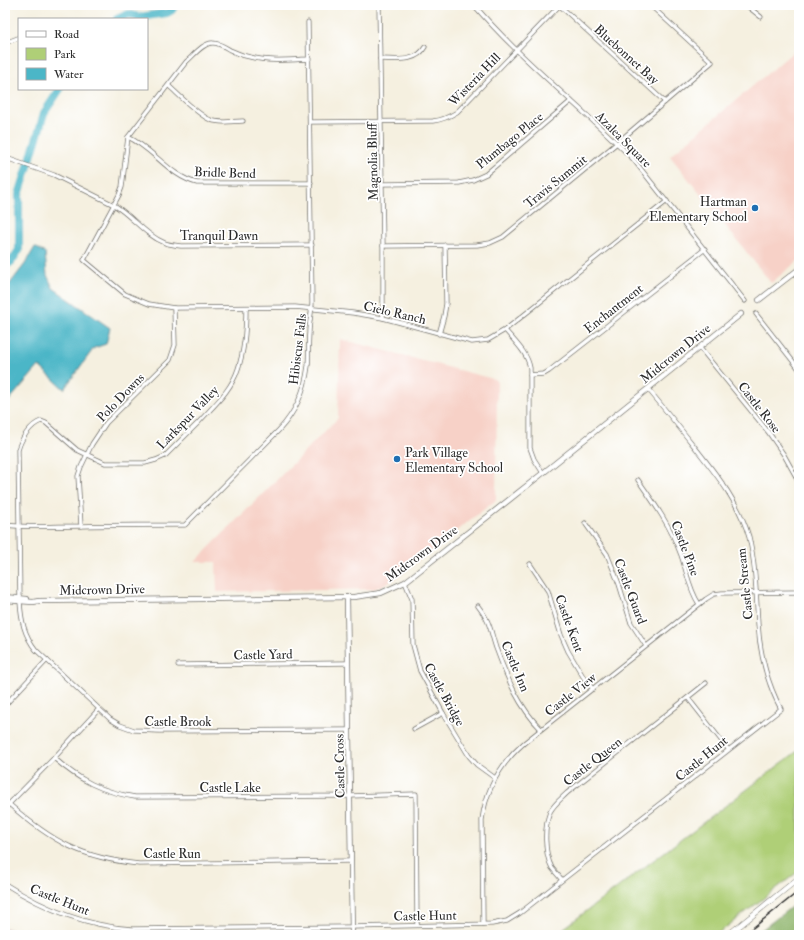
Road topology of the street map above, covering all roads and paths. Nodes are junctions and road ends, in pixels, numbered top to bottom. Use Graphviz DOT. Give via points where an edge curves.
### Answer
graph roads {
  1 [pos="379,5"];
  2 [pos="474,5"];
  3 [pos="559,5"];
  4 [pos="650,5"];
  5 [pos="746,5"];
  6 [pos="761,17"];
  7 [pos="308,22"];
  8 [pos="18,38"];
  9 [pos="5,44"];
  10 [pos="425,47"];
  11 [pos="516,50"];
  12 [pos="380,59"];
  13 [pos="309,60"];
  14 [pos="169,86"];
  15 [pos="571,102"];
  16 [pos="665,102"];
  17 [pos="243,121"];
  18 [pos="311,122"];
  19 [pos="381,122"];
  20 [pos="128,137"];
  21 [pos="617,143"];
  22 [pos="5,158"];
  23 [pos="311,183"];
  24 [pos="382,184"];
  25 [pos="667,202"];
  26 [pos="114,205"];
  27 [pos="312,245"];
  28 [pos="445,245"];
  29 [pos="384,246"];
  30 [pos="705,249"];
  31 [pos="799,269"];
  32 [pos="759,300"];
  33 [pos="745,301"];
  34 [pos="174,308"];
  35 [pos="246,308"];
  36 [pos="312,309"];
  37 [pos="741,314"];
  38 [pos="756,314"];
  39 [pos="383,318"];
  40 [pos="505,330"];
  41 [pos="439,334"];
  42 [pos="700,348"];
  43 [pos="799,369"];
  44 [pos="530,375"];
  45 [pos="648,389"];
  46 [pos="41,421"];
  47 [pos="87,454"];
  48 [pos="543,473"];
  49 [pos="638,480"];
  50 [pos="799,482"];
  51 [pos="585,523"];
  52 [pos="5,524"];
  53 [pos="19,526"];
  54 [pos="81,526"];
  55 [pos="530,564"];
  56 [pos="405,582"];
  57 [pos="757,592"];
  58 [pos="799,592"];
  59 [pos="5,597"];
  60 [pos="347,597"];
  61 [pos="5,600"];
  62 [pos="20,600"];
  63 [pos="699,604"];
  64 [pos="478,606"];
  65 [pos="646,646"];
  66 [pos="47,660"];
  67 [pos="347,663"];
  68 [pos="178,665"];
  69 [pos="706,683"];
  70 [pos="593,689"];
  71 [pos="688,698"];
  72 [pos="5,705"];
  73 [pos="99,709"];
  74 [pos="781,709"];
  75 [pos="443,713"];
  76 [pos="414,729"];
  77 [pos="349,730"];
  78 [pos="541,730"];
  79 [pos="728,749"];
  80 [pos="54,758"];
  81 [pos="495,778"];
  82 [pos="350,796"];
  83 [pos="9,804"];
  84 [pos="5,808"];
  85 [pos="351,862"];
  86 [pos="799,878"];
  87 [pos="562,880"];
  88 [pos="5,884"];
  89 [pos="482,924"];
  90 [pos="417,925"];
  91 [pos="352,927"];
  92 [pos="352,935"];
  93 [pos="728,935"];
  1 -- 12 [label="street, Magnolia Bluff"];
  2 -- 11 [label="street, Azalea Square"];
  3 -- 11 [label="street, Wisteria Hill"];
  3 -- 16 [label="street, Bluebonnet Bay"];
  4 -- 16 [label="street, Travis Summit" via="712,62"];
  5 -- 6 [label="street"];
  7 -- 13 [label="street, Hibiscus Falls"];
  8 -- 9 [label="street"];
  10 -- 12 [label="street" via="416,57"];
  11 -- 15 [label="street, Azalea Square"];
  11 -- 19 [label="street, Wisteria Hill" via="457,112 443,120"];
  12 -- 19 [label="street, Magnolia Bluff"];
  13 -- 14 [label="street" via="252,58 212,42 186,62"];
  13 -- 18 [label="street, Hibiscus Falls"];
  14 -- 17 [label="street" via="210,120"];
  14 -- 20 [label="street"];
  15 -- 21 [label="street, Azalea Square"];
  15 -- 24 [label="street, Plumbago Place" via="486,174 473,180 459,183"];
  16 -- 21 [label="street, Travis Summit"];
  18 -- 19 [label="street, Wisteria Hill"];
  18 -- 23 [label="street, Hibiscus Falls"];
  19 -- 24 [label="street, Magnolia Bluff"];
  20 -- 23 [label="street, Bridle Bend" via="141,144 175,174 197,183"];
  20 -- 26 [label="street" via="122,186"];
  21 -- 25 [label="street, Azalea Square"];
  21 -- 28 [label="street, Travis Summit" via="503,237 477,245"];
  22 -- 26 [label="street, Tranquil Dawn" via="50,173"];
  23 -- 27 [label="street, Hibiscus Falls"];
  24 -- 29 [label="street, Magnolia Bluff"];
  25 -- 30 [label="street, Azalea Square"];
  25 -- 40 [label="street, Cielo Ranch"];
  26 -- 27 [label="street, Tranquil Dawn" via="151,236 166,244"];
  26 -- 34 [label="street, Cielo Ranch" via="84,260 125,294 149,304"];
  27 -- 36 [label="street, Hibiscus Falls"];
  28 -- 29 [label="street, Travis Summit"];
  28 -- 41 [label="street" via="446,304"];
  29 -- 39 [label="street, Magnolia Bluff"];
  30 -- 33 [label="street, Azalea Square"];
  30 -- 44 [label="street, Enchantment" via="549,371"];
  31 -- 32 [label="street"];
  34 -- 35 [label="street, Cielo Ranch"];
  34 -- 47 [label="street, Polo Downs" via="174,345 170,360 106,423"];
  35 -- 36 [label="street, Cielo Ranch"];
  35 -- 47 [label="street, Larkspur Valley" via="243,353 232,383 223,396 170,451 156,460 145,463 105,463"];
  36 -- 39 [label="street, Cielo Ranch"];
  36 -- 54 [label="street, Hibiscus Falls" via="305,380 292,413 279,430 186,525"];
  37 -- 42 [label="street, Midcrown Drive"];
  38 -- 43 [label="street"];
  39 -- 41 [label="street, Cielo Ranch"];
  40 -- 41 [label="street, Cielo Ranch" via="494,338 479,342"];
  40 -- 44 [label="street" via="527,358"];
  42 -- 45 [label="street, Midcrown Drive"];
  42 -- 50 [label="street, Castle Rose" via="768,433"];
  44 -- 48 [label="street" via="530,448"];
  45 -- 48 [label="street, Midcrown Drive"];
  45 -- 57 [label="street, Castle Stream" via="717,475 735,502 754,559"];
  46 -- 47 [label="street, Larkspur Valley" via="77,450"];
  46 -- 53 [label="street, Castle Brook" via="21,440 18,450"];
  47 -- 54 [label="street, Polo Downs" via="78,476"];
  48 -- 56 [label="street, Midcrown Drive"];
  49 -- 63 [label="street, Castle Pine" via="667,524 681,556 692,593"];
  51 -- 65 [label="street, Castle Guard" via="606,554 619,584 631,623"];
  52 -- 53 [label="street, Hibiscus Falls"];
  53 -- 54 [label="street, Hibiscus Falls"];
  53 -- 62 [label="street, Castle Brook"];
  55 -- 70 [label="street, Castle Kent" via="548,591 568,651"];
  56 -- 60 [label="street, Midcrown Drive" via="381,593"];
  56 -- 75 [label="street, Castle Bridge" via="412,599 413,645 417,664"];
  57 -- 58 [label="street, Castle View"];
  57 -- 63 [label="street, Castle View" via="714,594"];
  57 -- 74 [label="street, Castle Stream" via="762,660"];
  59 -- 62 [label="street, Midcrown Drive"];
  60 -- 62 [label="street, Midcrown Drive" via="33,602"];
  60 -- 67 [label="street, Castle Cross"];
  61 -- 62 [label="street, Midcrown Drive"];
  62 -- 66 [label="street, Castle Brook" via="21,621 27,636"];
  63 -- 65 [label="street, Castle View"];
  64 -- 78 [label="street, Castle Inn" via="490,623 495,646 508,680 521,704"];
  65 -- 70 [label="street, Castle View"];
  66 -- 72 [label="street"];
  66 -- 73 [label="street, Castle Brook"];
  67 -- 68 [label="street, Castle Yard"];
  67 -- 77 [label="street, Castle Cross"];
  69 -- 71 [label="street, Castle Queen"];
  70 -- 78 [label="street, Castle View"];
  71 -- 79 [label="street"];
  71 -- 87 [label="street, Castle Queen" via="556,803 548,820 547,844 549,860"];
  73 -- 77 [label="street, Castle Brook" via="120,725 140,731"];
  73 -- 80 [label="street"];
  74 -- 79 [label="street, Castle Hunt"];
  75 -- 76 [label="street"];
  75 -- 81 [label="street, Castle Bridge" via="469,756"];
  77 -- 82 [label="street, Castle Cross"];
  78 -- 81 [label="street, Castle View" via="509,757"];
  79 -- 87 [label="street, Castle Hunt"];
  80 -- 82 [label="street, Castle Lake" via="95,786 135,797"];
  80 -- 83 [label="street"];
  81 -- 89 [label="street, Castle View" via="486,799 482,820"];
  82 -- 85 [label="street, Castle Cross"];
  82 -- 90 [label="street, Castle Lake" via="416,794"];
  83 -- 84 [label="street"];
  83 -- 85 [label="street, Castle Run" via="46,834 63,844 81,852 120,862"];
  85 -- 91 [label="street, Castle Cross"];
  86 -- 93 [label="main road"];
  87 -- 89 [label="street, Castle Hunt" via="516,916 499,923"];
  88 -- 91 [label="street, Castle Hunt" via="70,917 116,928"];
  89 -- 90 [label="street, Castle Hunt"];
  90 -- 91 [label="street, Castle Hunt"];
  91 -- 92 [label="street, Castle Cross"];
}
